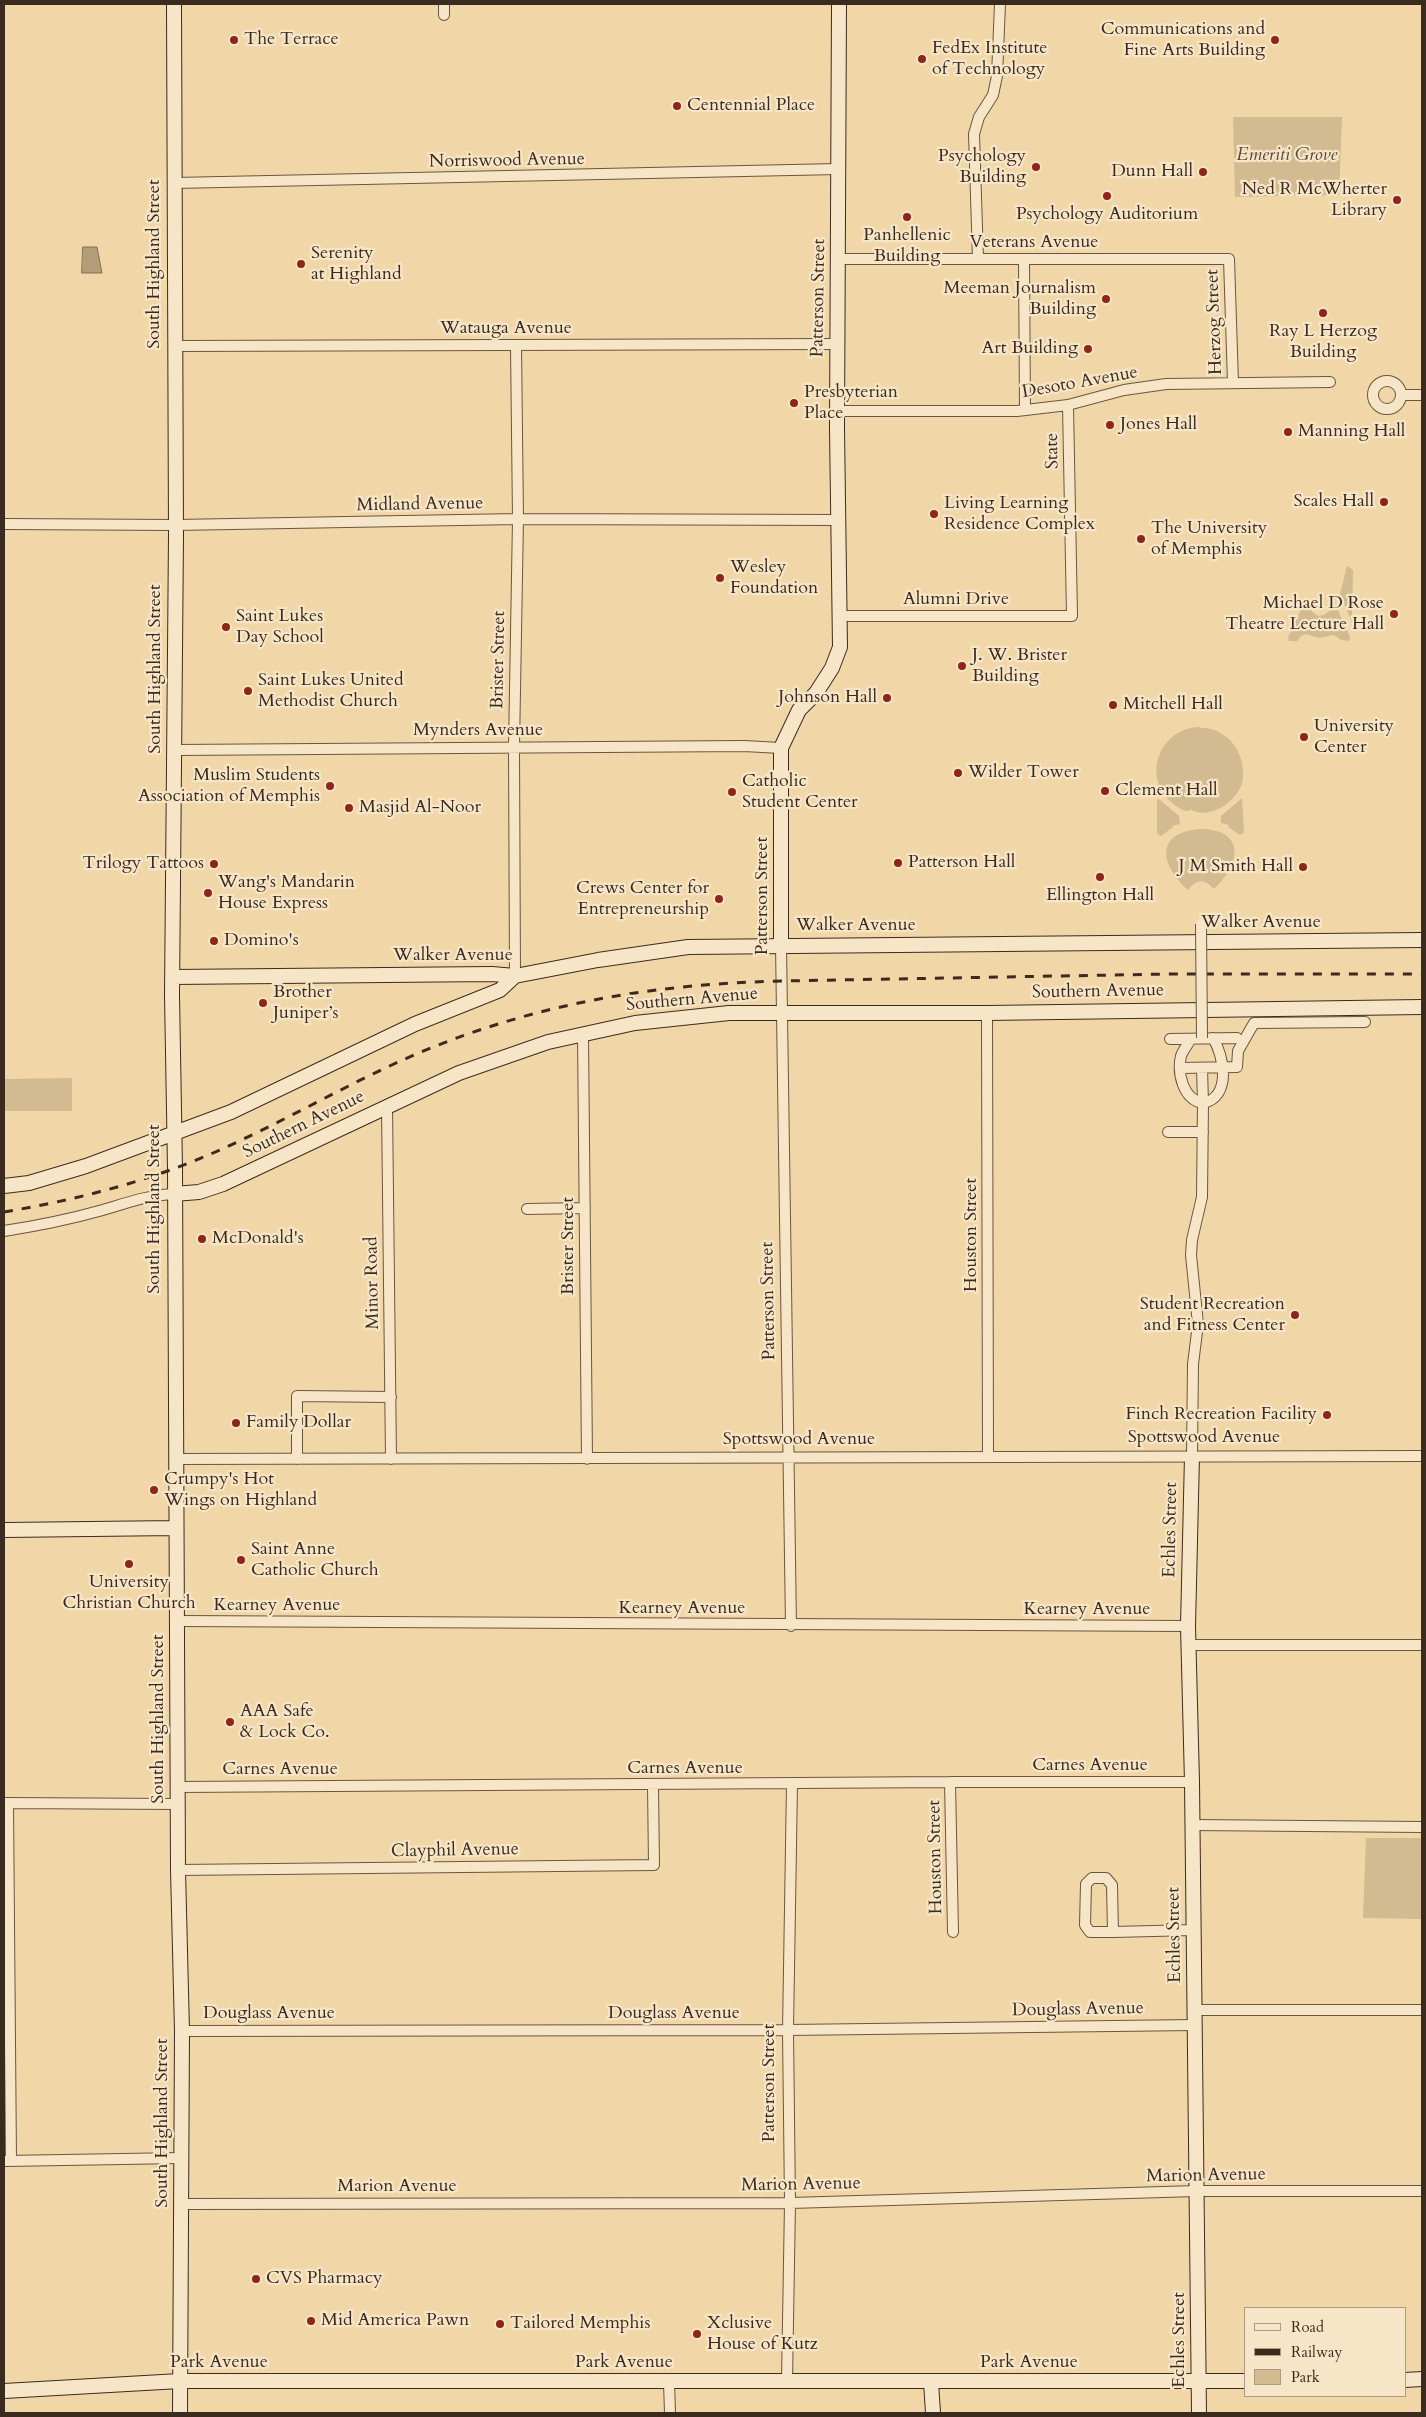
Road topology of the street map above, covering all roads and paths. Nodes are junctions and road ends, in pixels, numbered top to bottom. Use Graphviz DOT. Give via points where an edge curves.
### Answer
graph roads {
  1 [pos="174,4"];
  2 [pos="444,4"];
  3 [pos="839,4"];
  4 [pos="1000,4"];
  5 [pos="444,16"];
  6 [pos="840,169"];
  7 [pos="174,183"];
  8 [pos="838,259"];
  9 [pos="978,259"];
  10 [pos="1229,259"];
  11 [pos="1024,260"];
  12 [pos="837,344"];
  13 [pos="174,346"];
  14 [pos="516,346"];
  15 [pos="1330,382"];
  16 [pos="1233,383"];
  17 [pos="1422,394"];
  18 [pos="1400,395"];
  19 [pos="1068,405"];
  20 [pos="1026,410"];
  21 [pos="837,411"];
  22 [pos="518,519"];
  23 [pos="838,520"];
  24 [pos="4,524"];
  25 [pos="175,525"];
  26 [pos="840,616"];
  27 [pos="1072,616"];
  28 [pos="514,747"];
  29 [pos="781,748"];
  30 [pos="175,750"];
  31 [pos="1200,924"];
  32 [pos="1422,940"];
  33 [pos="781,945"];
  34 [pos="172,976"];
  35 [pos="515,976"];
  36 [pos="1422,1007"];
  37 [pos="782,1012"];
  38 [pos="987,1013"];
  39 [pos="1364,1022"];
  40 [pos="583,1034"];
  41 [pos="1202,1038"];
  42 [pos="1213,1038"];
  43 [pos="1237,1038"];
  44 [pos="1170,1039"];
  45 [pos="1191,1039"];
  46 [pos="1223,1067"];
  47 [pos="1180,1068"];
  48 [pos="1202,1068"];
  49 [pos="1203,1103"];
  50 [pos="387,1106"];
  51 [pos="1168,1132"];
  52 [pos="1203,1132"];
  53 [pos="174,1134"];
  54 [pos="4,1186"];
  55 [pos="174,1194"];
  56 [pos="585,1208"];
  57 [pos="527,1209"];
  58 [pos="4,1231"];
  59 [pos="391,1397"];
  60 [pos="1192,1456"];
  61 [pos="1422,1456"];
  62 [pos="988,1457"];
  63 [pos="175,1459"];
  64 [pos="297,1459"];
  65 [pos="392,1459"];
  66 [pos="587,1459"];
  67 [pos="790,1459"];
  68 [pos="176,1528"];
  69 [pos="4,1530"];
  70 [pos="177,1622"];
  71 [pos="791,1626"];
  72 [pos="1188,1626"];
  73 [pos="1189,1645"];
  74 [pos="1422,1645"];
  75 [pos="950,1782"];
  76 [pos="1192,1782"];
  77 [pos="792,1784"];
  78 [pos="654,1786"];
  79 [pos="178,1787"];
  80 [pos="6,1803"];
  81 [pos="178,1804"];
  82 [pos="1192,1825"];
  83 [pos="1422,1828"];
  84 [pos="178,1870"];
  85 [pos="1194,1930"];
  86 [pos="953,1932"];
  87 [pos="1113,1932"];
  88 [pos="1195,2010"];
  89 [pos="1422,2010"];
  90 [pos="1195,2025"];
  91 [pos="788,2030"];
  92 [pos="182,2031"];
  93 [pos="181,2158"];
  94 [pos="7,2161"];
  95 [pos="1197,2191"];
  96 [pos="1422,2191"];
  97 [pos="790,2203"];
  98 [pos="181,2204"];
  99 [pos="1422,2379"];
  100 [pos="1406,2380"];
  101 [pos="180,2381"];
  102 [pos="787,2381"];
  103 [pos="1244,2381"];
  104 [pos="669,2382"];
  105 [pos="930,2382"];
  106 [pos="1199,2382"];
  107 [pos="4,2391"];
  108 [pos="180,2413"];
  109 [pos="670,2413"];
  110 [pos="933,2413"];
  111 [pos="1199,2413"];
  1 -- 7 [label="street, South Highland Street"];
  2 -- 5 [label="street"];
  3 -- 6 [label="street, Patterson Street"];
  4 -- 9 [label="street" via="997,76 993,95 979,116 974,134"];
  6 -- 7 [label="street, Norriswood Avenue"];
  6 -- 8 [label="street, Patterson Street"];
  7 -- 13 [label="street, South Highland Street"];
  8 -- 9 [label="street, Veterans Avenue"];
  8 -- 12 [label="street, Patterson Street"];
  9 -- 11 [label="street, Veterans Avenue"];
  10 -- 11 [label="street, Veterans Avenue"];
  10 -- 16 [label="street, Herzog Street"];
  11 -- 20 [label="street"];
  12 -- 14 [label="street, Watauga Avenue"];
  12 -- 21 [label="street, Patterson Street"];
  13 -- 14 [label="street, Watauga Avenue"];
  13 -- 25 [label="street, South Highland Street"];
  14 -- 22 [label="street, Brister Street"];
  15 -- 16 [label="street, Desoto Avenue"];
  16 -- 19 [label="street, Desoto Avenue" via="1166,384 1124,390"];
  17 -- 18 [label="street"];
  19 -- 20 [label="street, Desoto Avenue"];
  19 -- 27 [label="street, State"];
  20 -- 21 [label="street, Desoto Avenue"];
  21 -- 23 [label="street, Patterson Street"];
  22 -- 23 [label="street, Midland Avenue"];
  22 -- 25 [label="street, Midland Avenue"];
  22 -- 28 [label="street, Brister Street"];
  23 -- 26 [label="street, Patterson Street"];
  24 -- 25 [label="street, Midland Avenue"];
  25 -- 30 [label="street, South Highland Street"];
  26 -- 27 [label="street, Alumni Drive"];
  26 -- 29 [label="street, Patterson Street" via="840,647 832,668 816,693 799,710"];
  28 -- 29 [label="street, Mynders Avenue"];
  28 -- 30 [label="street, Mynders Avenue"];
  28 -- 35 [label="street, Brister Street"];
  29 -- 33 [label="street, Patterson Street"];
  30 -- 34 [label="street, South Highland Street"];
  31 -- 41 [label="street, bridge"];
  32 -- 33 [label="street, Walker Avenue"];
  33 -- 35 [label="street, Walker Avenue" via="670,949"];
  33 -- 37 [label="street, Patterson Street"];
  34 -- 35 [label="street, Walker Avenue"];
  34 -- 53 [label="street, South Highland Street"];
  35 -- 53 [label="street" via="500,990 415,1024 230,1112"];
  36 -- 38 [label="street, Southern Avenue"];
  37 -- 38 [label="street, Southern Avenue"];
  37 -- 40 [label="street, Southern Avenue" via="729,1012 679,1017"];
  37 -- 67 [label="street, Patterson Street"];
  38 -- 62 [label="street, Houston Street"];
  39 -- 46 [label="street" via="1254,1023 1238,1051 1237,1067"];
  40 -- 50 [label="street, Southern Avenue" via="483,1064"];
  40 -- 56 [label="street, Brister Street"];
  41 -- 42 [label="street"];
  41 -- 45 [label="street"];
  42 -- 43 [label="street"];
  42 -- 46 [label="street" via="1221,1052"];
  44 -- 45 [label="street"];
  45 -- 47 [label="street" via="1183,1052"];
  46 -- 48 [label="street"];
  46 -- 49 [label="street" via="1223,1078 1216,1094"];
  47 -- 48 [label="street"];
  47 -- 49 [label="street" via="1188,1094"];
  48 -- 49 [label="street"];
  49 -- 52 [label="street"];
  50 -- 55 [label="street, Southern Avenue" via="223,1184 199,1192"];
  50 -- 59 [label="street, Minor Road"];
  51 -- 52 [label="street"];
  52 -- 60 [label="street" via="1202,1197 1191,1255 1198,1324 1193,1364"];
  53 -- 54 [label="street" via="86,1166 29,1183"];
  53 -- 55 [label="street, South Highland Street"];
  55 -- 58 [label="street, Southern Avenue" via="152,1195 79,1216"];
  55 -- 63 [label="street, South Highland Street"];
  56 -- 57 [label="street"];
  56 -- 66 [label="street, Brister Street"];
  59 -- 64 [label="street" via="298,1396"];
  59 -- 65 [label="street, Minor Road"];
  60 -- 61 [label="street, Spottswood Avenue"];
  60 -- 62 [label="street, Spottswood Avenue"];
  60 -- 72 [label="street, Echles Street"];
  62 -- 67 [label="street, Spottswood Avenue"];
  63 -- 64 [label="street, Spottswood Avenue"];
  63 -- 68 [label="street, South Highland Street"];
  64 -- 65 [label="street, Spottswood Avenue"];
  65 -- 66 [label="street, Spottswood Avenue"];
  66 -- 67 [label="street, Spottswood Avenue"];
  67 -- 71 [label="street, Patterson Street"];
  68 -- 69 [label="street"];
  68 -- 70 [label="street, South Highland Street"];
  70 -- 71 [label="street, Kearney Avenue"];
  70 -- 79 [label="street, South Highland Street"];
  71 -- 72 [label="street, Kearney Avenue"];
  72 -- 73 [label="street, Echles Street"];
  73 -- 74 [label="street"];
  73 -- 76 [label="street, Echles Street"];
  75 -- 76 [label="street, Carnes Avenue"];
  75 -- 77 [label="street, Carnes Avenue"];
  75 -- 86 [label="street, Houston Street"];
  76 -- 82 [label="street, Echles Street"];
  77 -- 78 [label="street, Carnes Avenue"];
  77 -- 91 [label="street, Patterson Street"];
  78 -- 79 [label="street, Carnes Avenue"];
  78 -- 84 [label="street, Clayphil Avenue" via="654,1865"];
  79 -- 81 [label="street, South Highland Street"];
  80 -- 81 [label="street"];
  80 -- 94 [label="street"];
  81 -- 84 [label="street, South Highland Street"];
  82 -- 83 [label="street"];
  82 -- 85 [label="street, Echles Street"];
  84 -- 92 [label="street, South Highland Street"];
  85 -- 87 [label="street"];
  85 -- 88 [label="street, Echles Street"];
  87 -- 87 [label="street" via="1090,1932 1085,1926 1086,1884 1092,1878 1106,1878 1112,1885"];
  88 -- 89 [label="street"];
  88 -- 90 [label="street, Echles Street"];
  90 -- 91 [label="street, Douglass Avenue"];
  90 -- 95 [label="street, Echles Street"];
  91 -- 92 [label="street, Douglass Avenue"];
  91 -- 97 [label="street, Patterson Street"];
  92 -- 93 [label="street, South Highland Street"];
  93 -- 94 [label="street"];
  93 -- 98 [label="street, South Highland Street"];
  95 -- 96 [label="street, Marion Avenue"];
  95 -- 97 [label="street, Marion Avenue"];
  95 -- 106 [label="street, Echles Street"];
  97 -- 98 [label="street, Marion Avenue"];
  97 -- 102 [label="street, Patterson Street"];
  98 -- 101 [label="street, South Highland Street"];
  99 -- 100 [label="street"];
  101 -- 104 [label="street, Park Avenue"];
  101 -- 107 [label="street, Park Avenue"];
  101 -- 108 [label="street, South Highland Street"];
  102 -- 104 [label="street, Park Avenue"];
  102 -- 105 [label="street, Park Avenue"];
  103 -- 106 [label="street, Park Avenue"];
  104 -- 109 [label="street"];
  105 -- 106 [label="street, Park Avenue"];
  105 -- 110 [label="street"];
  106 -- 111 [label="street, Echles Street"];
}
